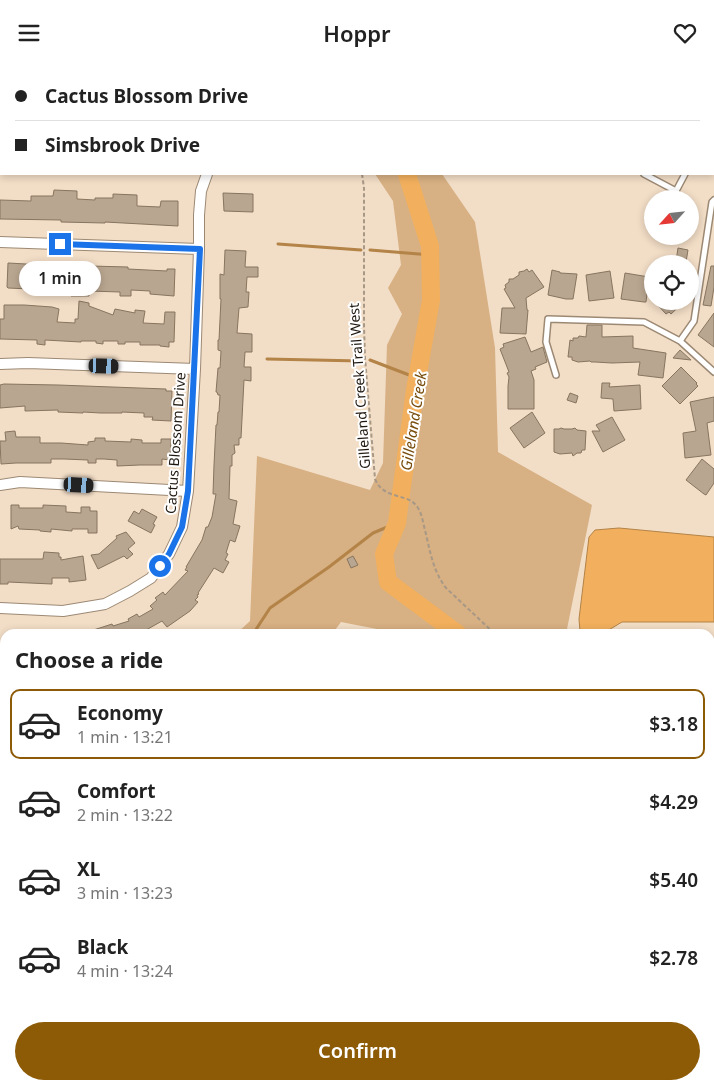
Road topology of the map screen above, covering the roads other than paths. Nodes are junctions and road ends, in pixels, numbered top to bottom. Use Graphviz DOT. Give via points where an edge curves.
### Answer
graph roads {
  1 [pos="207,175"];
  2 [pos="646,175"];
  3 [pos="684,175"];
  4 [pos="714,200"];
  5 [pos="0,242"];
  6 [pos="200,249"];
  7 [pos="680,341"];
  8 [pos="0,364"];
  9 [pos="194,369"];
  10 [pos="714,372"];
  11 [pos="556,375"];
  12 [pos="0,485"];
  13 [pos="188,491"];
  14 [pos="0,608"];
  1 -- 6 [label="street, Cactus Blossom Drive" via="199,215"];
  2 -- 3 [label="lane" via="676,191"];
  4 -- 7 [label="lane" via="694,321"];
  5 -- 6 [label="street"];
  6 -- 9 [label="street, Cactus Blossom Drive"];
  7 -- 10 [label="lane"];
  7 -- 11 [label="lane" via="644,322 548,319 546,341"];
  8 -- 9 [label="street"];
  9 -- 13 [label="street, Cactus Blossom Drive"];
  12 -- 13 [label="street" via="20,482"];
  13 -- 14 [label="street, Cactus Blossom Drive" via="182,527 169,554 151,578 105,604 63,611"];
}
